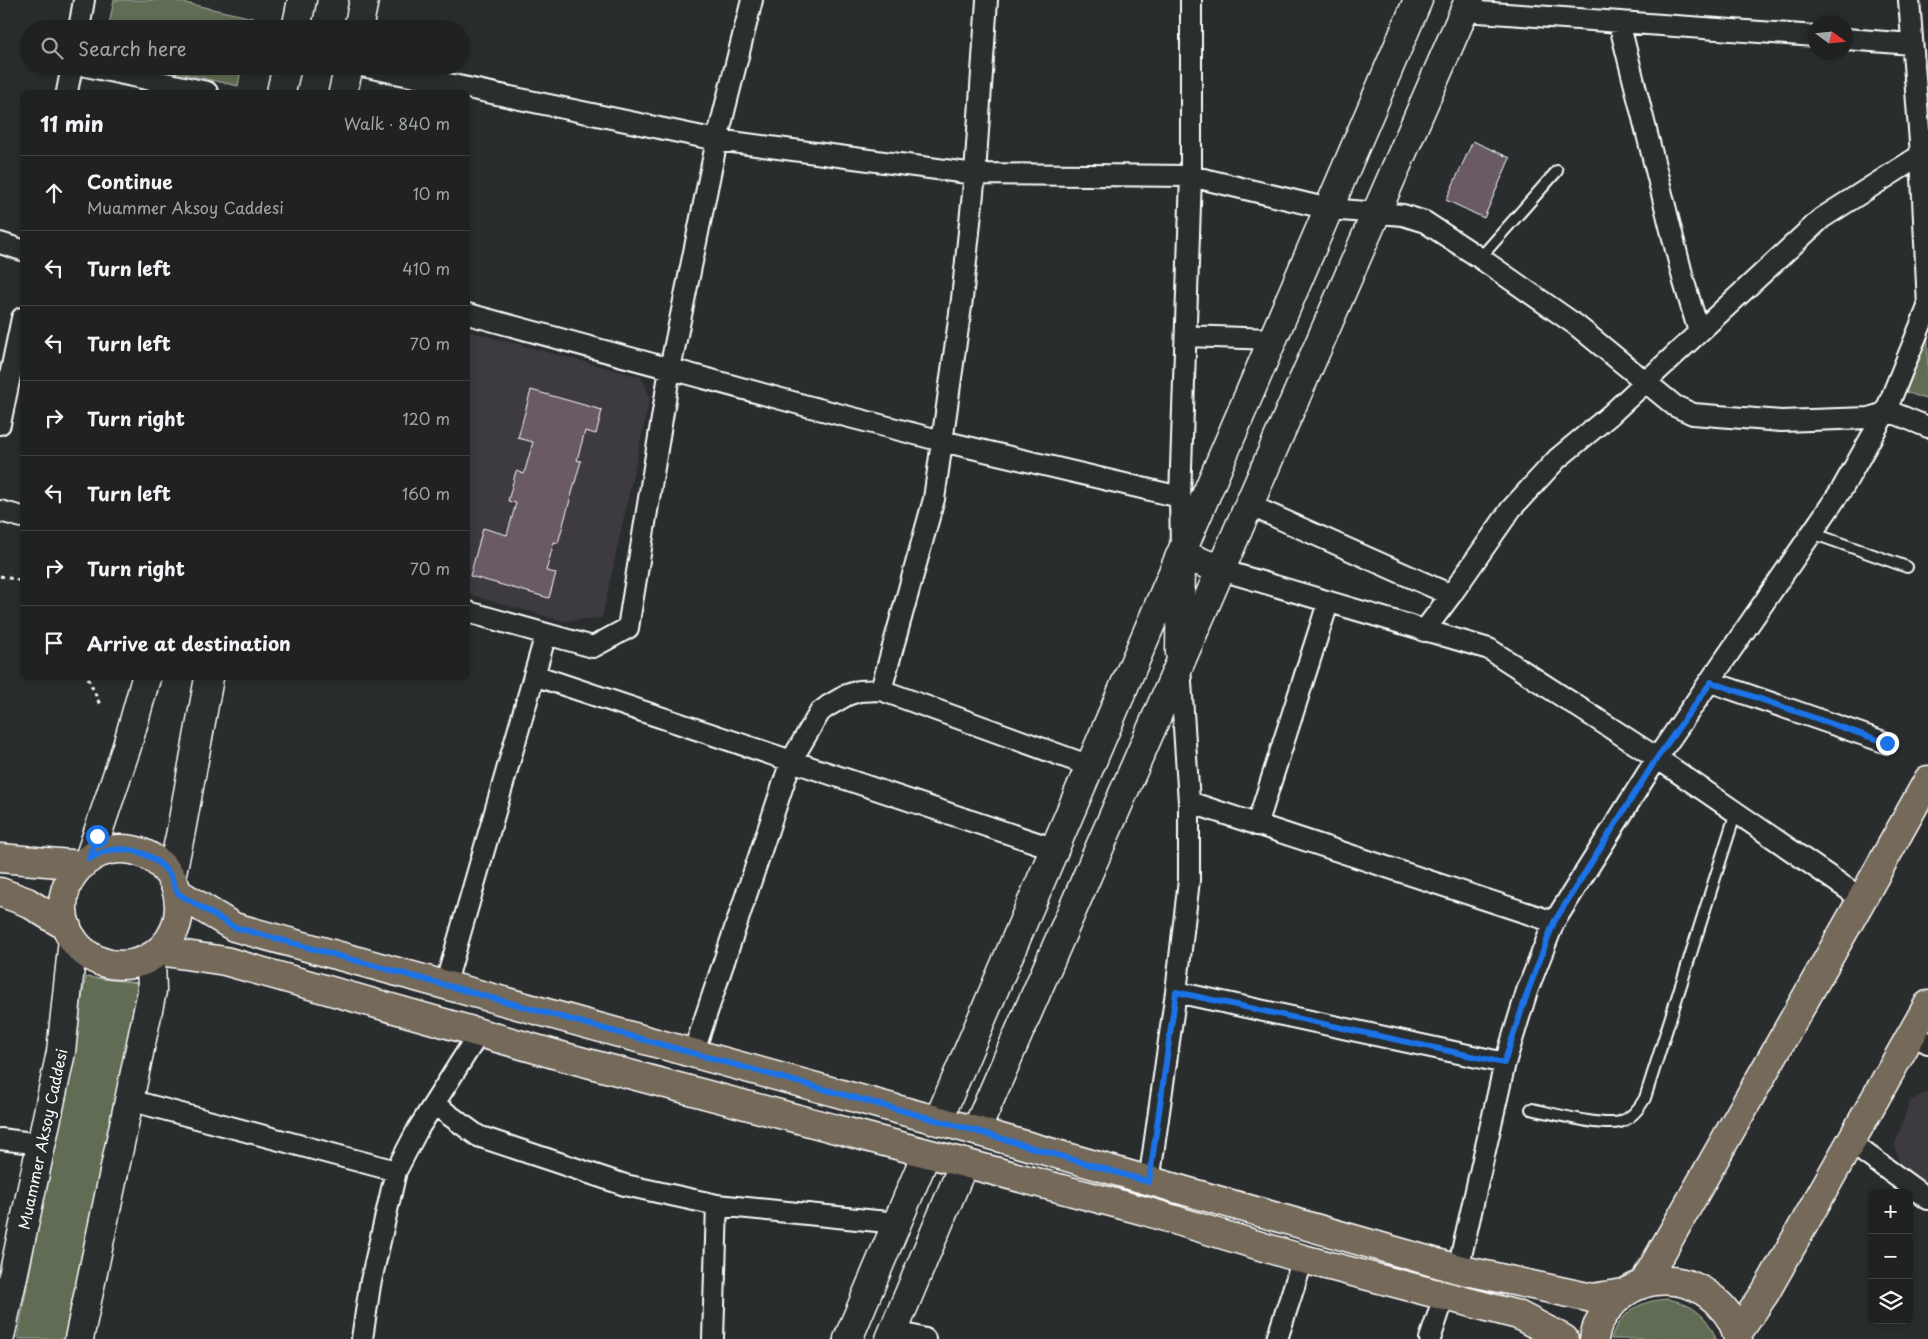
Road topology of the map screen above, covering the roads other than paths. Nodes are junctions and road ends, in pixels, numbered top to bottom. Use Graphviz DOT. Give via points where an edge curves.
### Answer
graph roads {
  1 [pos="84,0"];
  2 [pos="302,0"];
  3 [pos="364,0"];
  4 [pos="752,0"];
  5 [pos="987,0"];
  6 [pos="1191,0"];
  7 [pos="1418,0"];
  8 [pos="1909,0"];
  9 [pos="1466,6"];
  10 [pos="81,20"];
  11 [pos="298,20"];
  12 [pos="360,20"];
  13 [pos="1619,22"];
  14 [pos="1808,35"];
  15 [pos="1853,40"];
  16 [pos="1912,44"];
  17 [pos="70,75"];
  18 [pos="128,75"];
  19 [pos="285,75"];
  20 [pos="347,75"];
  21 [pos="405,75"];
  22 [pos="67,90"];
  23 [pos="198,90"];
  24 [pos="282,90"];
  25 [pos="343,90"];
  26 [pos="717,140"];
  27 [pos="1921,155"];
  28 [pos="1557,172"];
  29 [pos="975,174"];
  30 [pos="1191,176"];
  31 [pos="1329,209"];
  32 [pos="1375,213"];
  33 [pos="0,243"];
  34 [pos="1926,244"];
  35 [pos="20,249"];
  36 [pos="1480,258"];
  37 [pos="1928,307"];
  38 [pos="470,315"];
  39 [pos="20,328"];
  40 [pos="1699,332"];
  41 [pos="1186,336"];
  42 [pos="1273,339"];
  43 [pos="670,368"];
  44 [pos="1645,382"];
  45 [pos="1885,413"];
  46 [pos="0,424"];
  47 [pos="1928,427"];
  48 [pos="942,441"];
  49 [pos="1180,497"];
  50 [pos="1249,506"];
  51 [pos="0,511"];
  52 [pos="20,516"];
  53 [pos="1812,533"];
  54 [pos="1181,554"];
  55 [pos="1907,567"];
  56 [pos="1221,570"];
  57 [pos="1451,595"];
  58 [pos="1328,603"];
  59 [pos="470,613"];
  60 [pos="1424,631"];
  61 [pos="546,634"];
  62 [pos="1180,665"];
  63 [pos="534,675"];
  64 [pos="145,680"];
  65 [pos="209,680"];
  66 [pos="1711,682"];
  67 [pos="881,690"];
  68 [pos="1887,743"];
  69 [pos="1657,758"];
  70 [pos="791,760"];
  71 [pos="1090,766"];
  72 [pos="1928,780"];
  73 [pos="1189,802"];
  74 [pos="1736,812"];
  75 [pos="1256,826"];
  76 [pos="1055,849"];
  77 [pos="0,858"];
  78 [pos="85,862"];
  79 [pos="175,885"];
  80 [pos="0,892"];
  81 [pos="1862,899"];
  82 [pos="1554,922"];
  83 [pos="70,933"];
  84 [pos="155,954"];
  85 [pos="445,986"];
  86 [pos="1176,992"];
  87 [pos="1928,1005"];
  88 [pos="479,1033"];
  89 [pos="1920,1039"];
  90 [pos="693,1054"];
  91 [pos="1504,1063"];
  92 [pos="130,1100"];
  93 [pos="434,1104"];
  94 [pos="1531,1109"];
  95 [pos="938,1121"];
  96 [pos="976,1131"];
  97 [pos="0,1139"];
  98 [pos="1851,1143"];
  99 [pos="41,1144"];
  100 [pos="926,1154"];
  101 [pos="964,1163"];
  102 [pos="396,1171"];
  103 [pos="1149,1182"];
  104 [pos="1928,1199"];
  105 [pos="717,1205"];
  106 [pos="897,1223"];
  107 [pos="8,1257"];
  108 [pos="1303,1259"];
  109 [pos="1458,1269"];
  110 [pos="1633,1288"];
  111 [pos="1444,1297"];
  112 [pos="892,1335"];
  113 [pos="1737,1336"];
  114 [pos="0,1337"];
  115 [pos="79,1339"];
  116 [pos="362,1339"];
  117 [pos="713,1339"];
  118 [pos="848,1339"];
  119 [pos="925,1339"];
  120 [pos="1277,1339"];
  121 [pos="1430,1339"];
  122 [pos="1564,1339"];
  123 [pos="1594,1339"];
  1 -- 10 [label="street"];
  2 -- 11 [label="street"];
  3 -- 12 [label="street"];
  4 -- 26 [label="street"];
  5 -- 29 [label="street"];
  6 -- 30 [label="street"];
  7 -- 31 [label="street"];
  8 -- 16 [label="street"];
  9 -- 13 [label="street"];
  9 -- 32 [label="street"];
  13 -- 14 [label="street"];
  13 -- 40 [label="street"];
  15 -- 16 [label="street"];
  16 -- 27 [label="street"];
  17 -- 22 [label="street"];
  18 -- 23 [label="street"];
  19 -- 24 [label="street"];
  20 -- 25 [label="street"];
  21 -- 26 [label="street"];
  26 -- 29 [label="street"];
  26 -- 43 [label="street"];
  27 -- 34 [label="street"];
  27 -- 40 [label="street" via="1822,218"];
  28 -- 36 [label="lane"];
  29 -- 30 [label="street"];
  29 -- 48 [label="street"];
  30 -- 31 [label="street"];
  30 -- 41 [label="street"];
  31 -- 32 [label="street"];
  31 -- 42 [label="street"];
  32 -- 36 [label="street" via="1403,215 1425,222"];
  32 -- 50 [label="street"];
  33 -- 35 [label="street"];
  34 -- 37 [label="street"];
  36 -- 44 [label="street" via="1576,325"];
  37 -- 45 [label="street"];
  38 -- 43 [label="street"];
  39 -- 46 [label="street"];
  40 -- 44 [label="street"];
  41 -- 42 [label="street"];
  41 -- 49 [label="street"];
  42 -- 54 [label="street"];
  43 -- 48 [label="street"];
  43 -- 61 [label="street" via="628,628 593,646"];
  44 -- 45 [label="street" via="1675,406 1693,414 1782,422 1869,418"];
  44 -- 57 [label="street" via="1557,460 1511,509"];
  45 -- 47 [label="street"];
  45 -- 53 [label="street" via="1842,489"];
  48 -- 49 [label="street"];
  48 -- 67 [label="street" via="934,499"];
  49 -- 54 [label="street"];
  50 -- 56 [label="street"];
  50 -- 57 [label="street"];
  51 -- 52 [label="street"];
  53 -- 55 [label="lane"];
  53 -- 66 [label="street"];
  54 -- 56 [label="street"];
  54 -- 62 [label="street"];
  54 -- 71 [label="street"];
  56 -- 58 [label="street"];
  56 -- 62 [label="street"];
  57 -- 60 [label="street"];
  58 -- 60 [label="street"];
  58 -- 75 [label="street"];
  59 -- 61 [label="street"];
  60 -- 69 [label="street" via="1489,649"];
  61 -- 63 [label="street"];
  62 -- 73 [label="street"];
  62 -- 96 [label="street"];
  63 -- 70 [label="street"];
  63 -- 85 [label="street"];
  64 -- 78 [label="street" via="127,746"];
  65 -- 79 [label="street" via="180,836"];
  66 -- 68 [label="street"];
  66 -- 69 [label="street"];
  67 -- 70 [label="street" via="847,695 820,712"];
  67 -- 71 [label="street"];
  69 -- 74 [label="street"];
  69 -- 82 [label="street"];
  70 -- 76 [label="street"];
  70 -- 90 [label="street"];
  71 -- 76 [label="street"];
  72 -- 81 [label="main road"];
  73 -- 75 [label="street"];
  73 -- 86 [label="street" via="1189,880"];
  74 -- 81 [label="street"];
  74 -- 94 [label="lane" via="1640,1106 1627,1118 1613,1123"];
  75 -- 82 [label="street"];
  76 -- 95 [label="street"];
  77 -- 78 [label="main road"];
  78 -- 79 [label="main road" via="112,850 130,849 146,854 160,864"];
  78 -- 83 [label="main road" via="71,878 65,894 63,910"];
  79 -- 84 [label="main road" via="180,909 177,925 170,939"];
  79 -- 85 [label="main road" via="234,927"];
  80 -- 83 [label="main road" via="27,902"];
  81 -- 110 [label="main road"];
  82 -- 91 [label="street"];
  83 -- 84 [label="main road" via="82,950 106,964 135,964"];
  83 -- 99 [label="street, Muammer Aksoy Caddesi" via="61,1052"];
  84 -- 88 [label="main road" via="225,961"];
  84 -- 92 [label="street" via="152,991"];
  85 -- 90 [label="main road"];
  86 -- 91 [label="street"];
  86 -- 103 [label="street"];
  87 -- 89 [label="main road"];
  88 -- 93 [label="street"];
  88 -- 100 [label="main road"];
  89 -- 98 [label="main road"];
  90 -- 95 [label="main road"];
  91 -- 109 [label="street"];
  92 -- 102 [label="street"];
  92 -- 115 [label="street"];
  93 -- 102 [label="street"];
  93 -- 105 [label="street" via="478,1136 625,1185"];
  95 -- 96 [label="main road"];
  96 -- 103 [label="main road"];
  97 -- 99 [label="street"];
  98 -- 104 [label="street"];
  98 -- 113 [label="main road"];
  99 -- 107 [label="street, Muammer Aksoy Caddesi"];
  100 -- 101 [label="main road"];
  100 -- 106 [label="street"];
  101 -- 108 [label="main road" via="1145,1211"];
  101 -- 112 [label="street"];
  102 -- 116 [label="street" via="370,1285"];
  103 -- 109 [label="main road"];
  105 -- 106 [label="street"];
  105 -- 117 [label="street"];
  106 -- 118 [label="street"];
  107 -- 114 [label="street, Muammer Aksoy Caddesi"];
  108 -- 111 [label="main road"];
  108 -- 120 [label="street"];
  109 -- 110 [label="main road" via="1592,1298"];
  110 -- 113 [label="main road" via="1667,1279 1691,1284 1711,1295 1727,1312"];
  110 -- 123 [label="main road" via="1606,1310"];
  111 -- 121 [label="street"];
  111 -- 122 [label="main road" via="1518,1315"];
  112 -- 119 [label="street"];
}
